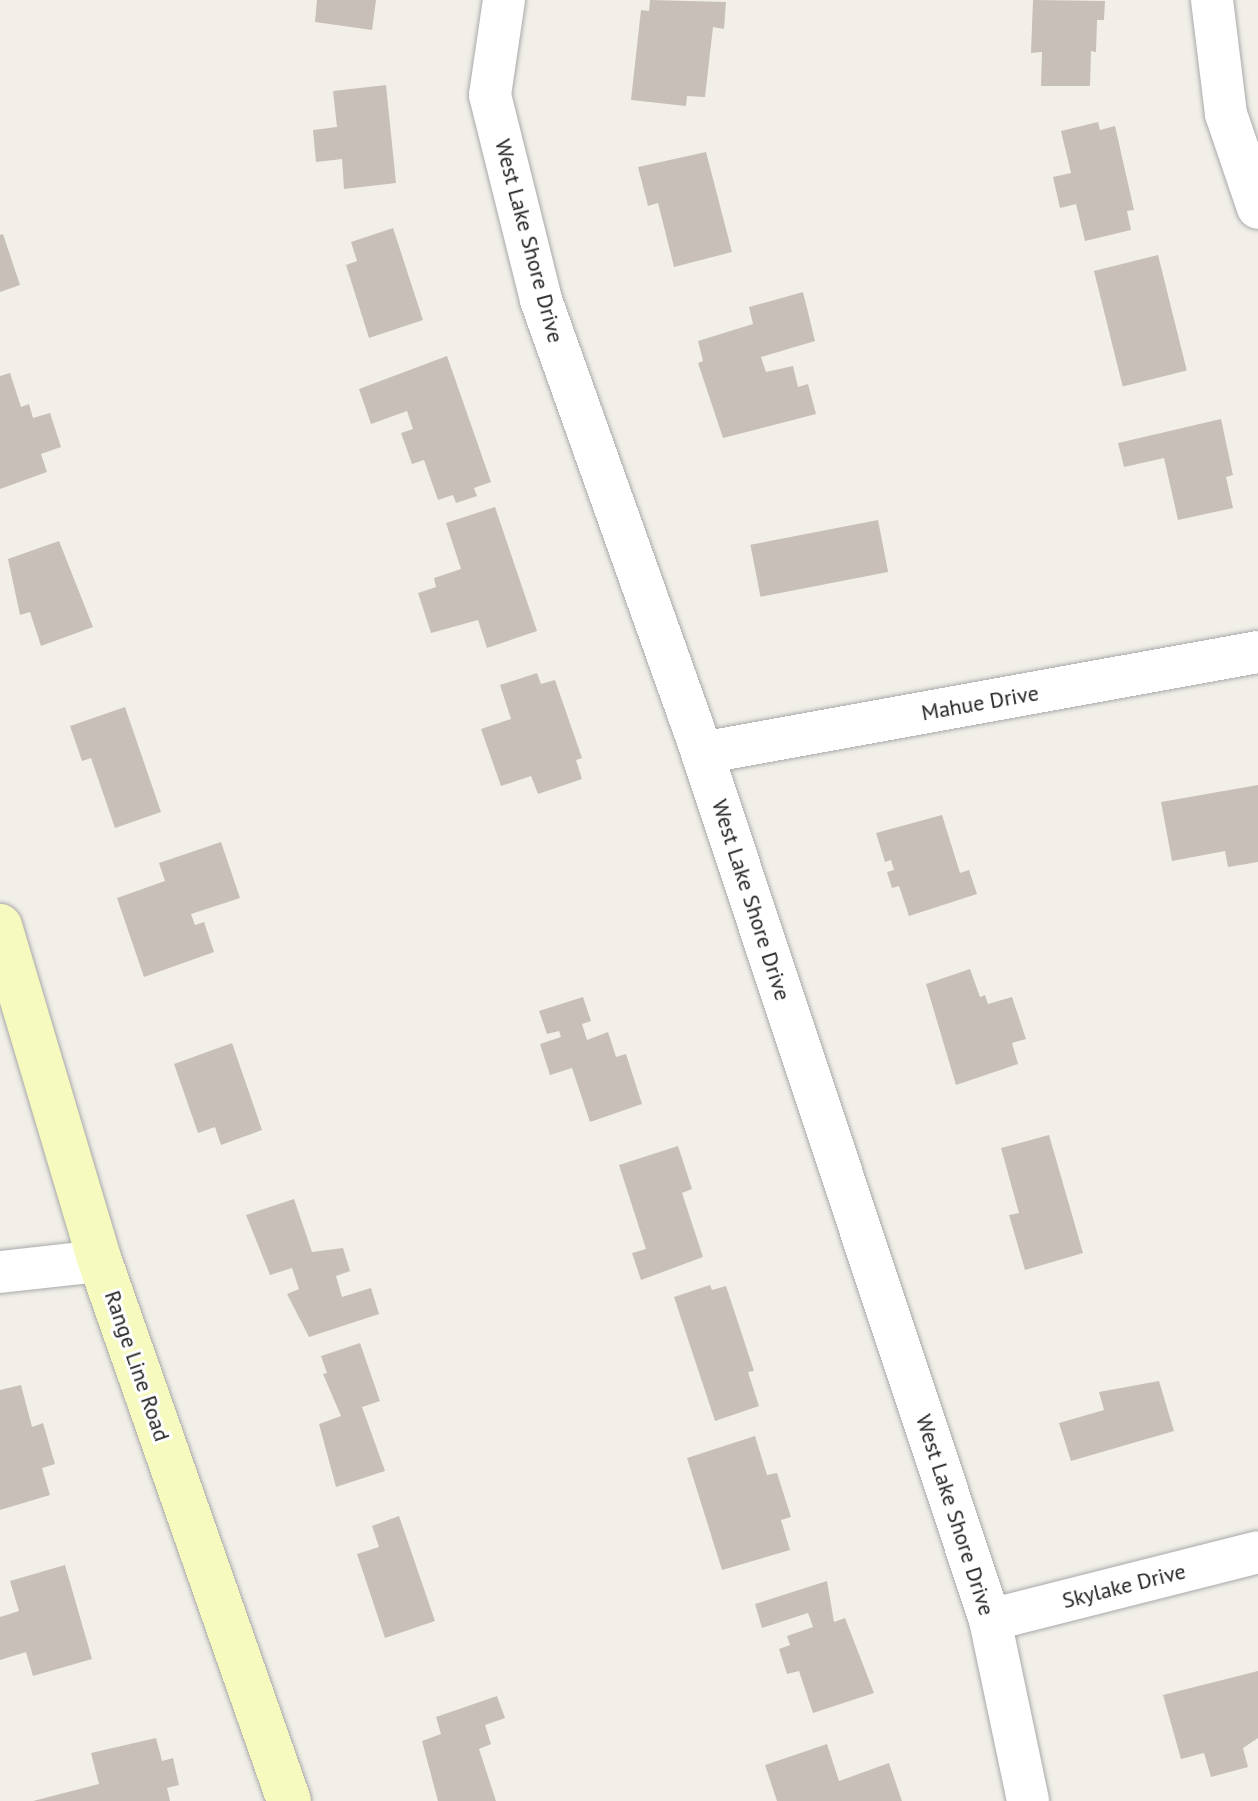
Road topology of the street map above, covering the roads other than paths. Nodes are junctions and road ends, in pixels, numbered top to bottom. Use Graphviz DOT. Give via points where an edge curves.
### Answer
graph roads {
  1 [pos="504,0"];
  2 [pos="1212,0"];
  3 [pos="1258,208"];
  4 [pos="1258,652"];
  5 [pos="702,753"];
  6 [pos="0,926"];
  7 [pos="100,1261"];
  8 [pos="0,1272"];
  9 [pos="1258,1552"];
  10 [pos="990,1620"];
  11 [pos="289,1801"];
  12 [pos="1028,1801"];
  1 -- 5 [label="street, West Lake Shore Drive" via="490,95 541,300"];
  2 -- 3 [label="street" via="1226,114"];
  4 -- 5 [label="street, Mahue Drive"];
  5 -- 10 [label="street, West Lake Shore Drive"];
  6 -- 7 [label="main road, Range Line Road"];
  7 -- 8 [label="street"];
  7 -- 11 [label="main road, Range Line Road"];
  9 -- 10 [label="street, Skylake Drive"];
  10 -- 12 [label="street, West Lake Shore Drive"];
}
